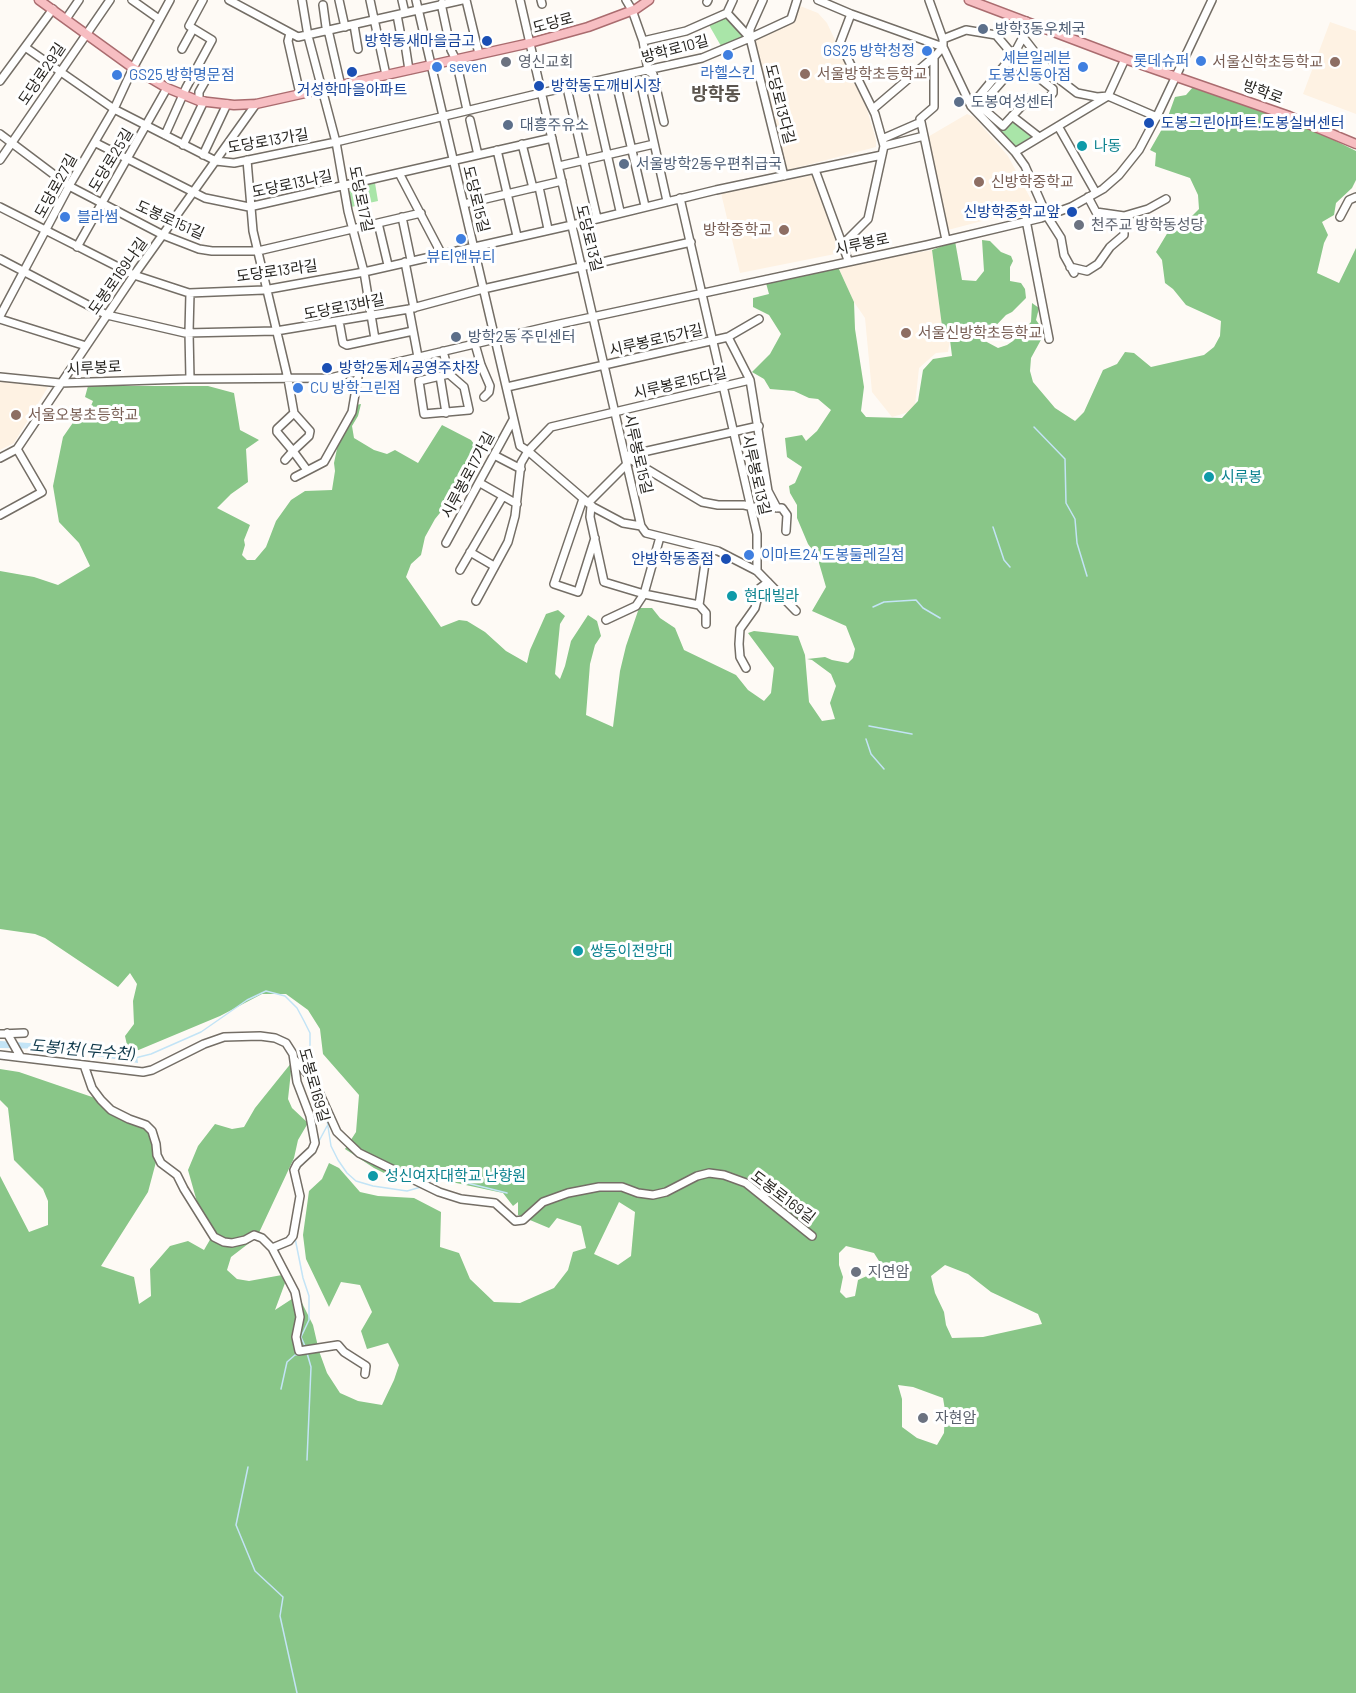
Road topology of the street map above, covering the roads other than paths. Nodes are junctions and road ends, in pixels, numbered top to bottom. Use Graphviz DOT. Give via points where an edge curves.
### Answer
graph roads {
  1 [pos="39,0"];
  2 [pos="80,0"];
  3 [pos="110,0"];
  4 [pos="170,0"];
  5 [pos="203,0"];
  6 [pos="229,0"];
  7 [pos="302,0"];
  8 [pos="339,0"];
  9 [pos="370,0"];
  10 [pos="402,0"];
  11 [pos="416,0"];
  12 [pos="464,0"];
  13 [pos="520,0"];
  14 [pos="626,0"];
  15 [pos="649,0"];
  16 [pos="733,0"];
  17 [pos="763,0"];
  18 [pos="797,0"];
  19 [pos="818,0"];
  20 [pos="929,0"];
  21 [pos="969,0"];
  22 [pos="1212,0"];
  23 [pos="135,1"];
  24 [pos="442,2"];
  25 [pos="240,3"];
  26 [pos="52,5"];
  27 [pos="323,5"];
  28 [pos="418,10"];
  29 [pos="632,10"];
  30 [pos="728,13"];
  31 [pos="401,14"];
  32 [pos="851,14"];
  33 [pos="66,19"];
  34 [pos="159,19"];
  35 [pos="374,20"];
  36 [pos="1026,21"];
  37 [pos="354,25"];
  38 [pos="345,27"];
  39 [pos="193,29"];
  40 [pos="328,31"];
  41 [pos="400,31"];
  42 [pos="86,33"];
  43 [pos="290,33"];
  44 [pos="308,36"];
  45 [pos="1023,37"];
  46 [pos="750,38"];
  47 [pos="643,40"];
  48 [pos="530,43"];
  49 [pos="943,43"];
  50 [pos="405,45"];
  51 [pos="26,47"];
  52 [pos="182,49"];
  53 [pos="358,49"];
  54 [pos="478,54"];
  55 [pos="1014,54"];
  56 [pos="934,57"];
  57 [pos="1125,59"];
  58 [pos="456,60"];
  59 [pos="1019,62"];
  60 [pos="431,65"];
  61 [pos="133,68"];
  62 [pos="409,70"];
  63 [pos="648,70"];
  64 [pos="60,72"];
  65 [pos="386,75"];
  66 [pos="207,78"];
  67 [pos="615,78"];
  68 [pos="1177,78"];
  69 [pos="640,80"];
  70 [pos="0,81"];
  71 [pos="591,83"];
  72 [pos="341,86"];
  73 [pos="167,88"];
  74 [pos="567,88"];
  75 [pos="323,89"];
  76 [pos="541,93"];
  77 [pos="300,94"];
  78 [pos="183,95"];
  79 [pos="1108,96"];
  80 [pos="202,101"];
  81 [pos="227,104"];
  82 [pos="256,104"];
  83 [pos="971,106"];
  84 [pos="114,109"];
  85 [pos="873,109"];
  86 [pos="467,110"];
  87 [pos="443,116"];
  88 [pos="1012,116"];
  89 [pos="1157,117"];
  90 [pos="470,120"];
  91 [pos="664,122"];
  92 [pos="921,122"];
  93 [pos="147,126"];
  94 [pos="1058,126"];
  95 [pos="0,134"];
  96 [pos="165,135"];
  97 [pos="924,136"];
  98 [pos="1039,137"];
  99 [pos="552,138"];
  100 [pos="336,142"];
  101 [pos="883,142"];
  102 [pos="12,143"];
  103 [pos="96,143"];
  104 [pos="522,144"];
  105 [pos="654,144"];
  106 [pos="1356,144"];
  107 [pos="183,145"];
  108 [pos="631,149"];
  109 [pos="497,150"];
  110 [pos="1015,152"];
  111 [pos="203,154"];
  112 [pos="607,154"];
  113 [pos="882,154"];
  114 [pos="478,155"];
  115 [pos="126,159"];
  116 [pos="0,160"];
  117 [pos="246,160"];
  118 [pos="453,160"];
  119 [pos="584,160"];
  120 [pos="216,161"];
  121 [pos="559,166"];
  122 [pos="815,170"];
  123 [pos="399,173"];
  124 [pos="784,176"];
  125 [pos="562,181"];
  126 [pos="69,186"];
  127 [pos="344,186"];
  128 [pos="536,187"];
  129 [pos="194,193"];
  130 [pos="1096,193"];
  131 [pos="508,194"];
  132 [pos="1088,197"];
  133 [pos="1356,197"];
  134 [pos="680,198"];
  135 [pos="1166,199"];
  136 [pos="667,201"];
  137 [pos="101,202"];
  138 [pos="464,204"];
  139 [pos="645,206"];
  140 [pos="0,207"];
  141 [pos="249,207"];
  142 [pos="620,211"];
  143 [pos="421,213"];
  144 [pos="1047,216"];
  145 [pos="1124,216"];
  146 [pos="402,217"];
  147 [pos="1340,217"];
  148 [pos="597,218"];
  149 [pos="1026,220"];
  150 [pos="378,223"];
  151 [pos="572,225"];
  152 [pos="353,229"];
  153 [pos="548,229"];
  154 [pos="46,232"];
  155 [pos="163,235"];
  156 [pos="517,236"];
  157 [pos="946,240"];
  158 [pos="691,242"];
  159 [pos="474,245"];
  160 [pos="842,245"];
  161 [pos="77,247"];
  162 [pos="258,251"];
  163 [pos="441,253"];
  164 [pos="0,259"];
  165 [pos="848,260"];
  166 [pos="408,261"];
  167 [pos="388,265"];
  168 [pos="582,265"];
  169 [pos="24,272"];
  170 [pos="363,272"];
  171 [pos="134,275"];
  172 [pos="483,289"];
  173 [pos="266,290"];
  174 [pos="702,292"];
  175 [pos="190,293"];
  176 [pos="411,308"];
  177 [pos="372,314"];
  178 [pos="107,315"];
  179 [pos="0,317"];
  180 [pos="593,317"];
  181 [pos="759,319"];
  182 [pos="339,321"];
  183 [pos="413,331"];
  184 [pos="189,332"];
  185 [pos="276,332"];
  186 [pos="728,337"];
  187 [pos="375,339"];
  188 [pos="494,339"];
  189 [pos="1049,339"];
  190 [pos="713,340"];
  191 [pos="475,344"];
  192 [pos="86,346"];
  193 [pos="443,351"];
  194 [pos="418,357"];
  195 [pos="604,366"];
  196 [pos="359,371"];
  197 [pos="449,374"];
  198 [pos="440,376"];
  199 [pos="0,377"];
  200 [pos="190,379"];
  201 [pos="288,379"];
  202 [pos="750,380"];
  203 [pos="60,383"];
  204 [pos="507,387"];
  205 [pos="724,387"];
  206 [pos="484,397"];
  207 [pos="615,411"];
  208 [pos="294,413"];
  209 [pos="446,413"];
  210 [pos="513,420"];
  211 [pos="759,426"];
  212 [pos="732,432"];
  213 [pos="17,449"];
  214 [pos="293,451"];
  215 [pos="528,451"];
  216 [pos="494,455"];
  217 [pos="0,458"];
  218 [pos="285,460"];
  219 [pos="626,460"];
  220 [pos="521,469"];
  221 [pos="307,470"];
  222 [pos="295,477"];
  223 [pos="480,483"];
  224 [pos="503,496"];
  225 [pos="588,503"];
  226 [pos="517,504"];
  227 [pos="749,506"];
  228 [pos="777,508"];
  229 [pos="0,515"];
  230 [pos="641,526"];
  231 [pos="786,531"];
  232 [pos="595,537"];
  233 [pos="660,537"];
  234 [pos="446,543"];
  235 [pos="707,549"];
  236 [pos="470,552"];
  237 [pos="494,566"];
  238 [pos="460,570"];
  239 [pos="757,571"];
  240 [pos="768,582"];
  241 [pos="644,594"];
  242 [pos="476,601"];
  243 [pos="699,605"];
  244 [pos="796,611"];
  245 [pos="606,620"];
  246 [pos="706,624"];
  247 [pos="746,668"];
  248 [pos="24,1033"];
  249 [pos="5,1034"];
  250 [pos="0,1055"];
  251 [pos="19,1055"];
  252 [pos="296,1060"];
  253 [pos="84,1065"];
  254 [pos="812,1236"];
  255 [pos="272,1248"];
  256 [pos="365,1374"];
  1 -- 26 [label="main road, 도당로"];
  2 -- 33 [label="street"];
  3 -- 42 [label="street"];
  4 -- 34 [label="street, 도당로27길"];
  5 -- 39 [label="street" via="189,26"];
  6 -- 25 [label="street"];
  7 -- 44 [label="street, 도당로17길"];
  8 -- 38 [label="street"];
  9 -- 35 [label="street"];
  10 -- 31 [label="street"];
  11 -- 28 [label="street, 도당로15길"];
  12 -- 24 [label="street"];
  12 -- 54 [label="street"];
  13 -- 48 [label="street, 도당로13길"];
  14 -- 29 [label="street"];
  15 -- 29 [label="main road, 도당로"];
  16 -- 30 [label="street"];
  17 -- 46 [label="street"];
  18 -- 46 [label="street, 방학로10길" via="791,19"];
  19 -- 32 [label="street"];
  20 -- 49 [label="street"];
  21 -- 36 [label="main road, 방학로"];
  22 -- 68 [label="street, 시루봉로"];
  23 -- 34 [label="street"];
  24 -- 28 [label="street"];
  24 -- 58 [label="street"];
  25 -- 43 [label="street"];
  26 -- 33 [label="main road, 도당로"];
  26 -- 51 [label="street"];
  27 -- 40 [label="street"];
  28 -- 31 [label="street"];
  28 -- 60 [label="street, 도당로15길"];
  29 -- 47 [label="street"];
  29 -- 48 [label="main road, 도당로"];
  30 -- 46 [label="street"];
  30 -- 47 [label="street" via="686,31"];
  31 -- 35 [label="street"];
  31 -- 41 [label="street"];
  32 -- 49 [label="street"];
  32 -- 85 [label="street" via="840,43"];
  33 -- 42 [label="main road, 도당로"];
  34 -- 61 [label="street, 도당로27길"];
  35 -- 37 [label="street"];
  35 -- 65 [label="street"];
  36 -- 45 [label="street"];
  36 -- 57 [label="main road, 방학로"];
  37 -- 38 [label="street"];
  37 -- 53 [label="street"];
  38 -- 40 [label="street"];
  39 -- 52 [label="street"];
  39 -- 78 [label="street" via="212,40"];
  40 -- 44 [label="street"];
  40 -- 72 [label="street"];
  42 -- 61 [label="main road, 도당로"];
  42 -- 64 [label="street, 도당로29길"];
  43 -- 44 [label="street"];
  43 -- 77 [label="street" via="288,41"];
  44 -- 75 [label="street, 도당로17길"];
  45 -- 55 [label="street"];
  45 -- 79 [label="street" via="1064,85 1077,93"];
  46 -- 63 [label="street, 방학로10길" via="702,58"];
  46 -- 124 [label="street, 도당로13다길"];
  47 -- 63 [label="street"];
  48 -- 54 [label="main road, 도당로"];
  48 -- 76 [label="street, 도당로13길"];
  49 -- 55 [label="street" via="966,30 996,35"];
  49 -- 56 [label="street"];
  49 -- 83 [label="street"];
  50 -- 62 [label="street"];
  51 -- 64 [label="street, 도당로13가길"];
  51 -- 70 [label="street"];
  54 -- 58 [label="main road, 도당로"];
  55 -- 59 [label="street"];
  55 -- 83 [label="street"];
  56 -- 85 [label="street"];
  56 -- 92 [label="street" via="934,107"];
  57 -- 68 [label="main road, 방학로"];
  57 -- 79 [label="street"];
  58 -- 60 [label="main road, 도당로"];
  58 -- 86 [label="street"];
  59 -- 88 [label="street" via="1053,93 1044,103 1029,98"];
  59 -- 88 [label="street" via="980,106 1003,126"];
  60 -- 62 [label="main road, 도당로"];
  60 -- 87 [label="street, 도당로15길"];
  61 -- 73 [label="main road, 도당로"];
  61 -- 84 [label="street, 도당로27길"];
  62 -- 65 [label="main road, 도당로"];
  63 -- 67 [label="street, 방학로10길"];
  63 -- 91 [label="street" via="653,74"];
  64 -- 84 [label="street, 도당로13가길"];
  64 -- 102 [label="street, 도당로29길"];
  65 -- 72 [label="main road, 도당로"];
  66 -- 80 [label="street" via="199,92"];
  67 -- 71 [label="street, 방학로10길"];
  67 -- 108 [label="street"];
  68 -- 89 [label="street, 시루봉로"];
  68 -- 106 [label="main road, 방학로" via="1272,109"];
  69 -- 105 [label="street"];
  71 -- 74 [label="street, 방학로10길"];
  71 -- 112 [label="street"];
  72 -- 75 [label="main road, 도당로"];
  73 -- 78 [label="main road, 도당로"];
  73 -- 93 [label="street, 도당로25길"];
  74 -- 76 [label="street, 방학로10길"];
  74 -- 119 [label="street"];
  75 -- 77 [label="main road, 도당로"];
  75 -- 100 [label="street, 도당로17길"];
  76 -- 86 [label="street, 도당로13가길"];
  76 -- 99 [label="street, 도당로13길"];
  77 -- 82 [label="main road, 도당로"];
  78 -- 80 [label="main road, 도당로"];
  78 -- 96 [label="street"];
  79 -- 89 [label="street"];
  79 -- 94 [label="street"];
  80 -- 81 [label="main road, 도당로"];
  80 -- 107 [label="street"];
  81 -- 82 [label="main road, 도당로"];
  81 -- 111 [label="street"];
  82 -- 120 [label="street, 도봉로169나길"];
  83 -- 110 [label="street"];
  84 -- 93 [label="street, 도당로13가길"];
  84 -- 103 [label="street, 도당로27길"];
  85 -- 101 [label="street"];
  86 -- 87 [label="street, 도당로13가길"];
  87 -- 100 [label="street, 도당로13가길"];
  87 -- 118 [label="street, 도당로15길"];
  88 -- 98 [label="street"];
  89 -- 130 [label="street, 시루봉로" via="1119,175"];
  90 -- 114 [label="street"];
  92 -- 97 [label="street"];
  92 -- 101 [label="street"];
  93 -- 96 [label="street, 도당로13가길"];
  93 -- 115 [label="street, 도당로25길"];
  94 -- 98 [label="street"];
  94 -- 130 [label="street"];
  95 -- 102 [label="street, 도봉로151길"];
  96 -- 107 [label="street, 도당로13가길"];
  97 -- 101 [label="street"];
  97 -- 157 [label="street"];
  98 -- 110 [label="street"];
  99 -- 104 [label="street, 도당로13나길"];
  99 -- 121 [label="street, 도당로13길"];
  100 -- 117 [label="street, 도당로13가길"];
  100 -- 127 [label="street, 도당로17길"];
  101 -- 113 [label="street"];
  102 -- 116 [label="street, 도당로29길"];
  102 -- 126 [label="street, 도봉로151길"];
  103 -- 115 [label="street, 도당로13나길"];
  103 -- 126 [label="street, 도당로27길"];
  104 -- 109 [label="street, 도당로13나길"];
  104 -- 128 [label="street"];
  105 -- 108 [label="street"];
  105 -- 136 [label="street"];
  107 -- 111 [label="street, 도당로13가길"];
  108 -- 112 [label="street"];
  108 -- 139 [label="street"];
  109 -- 114 [label="street, 도당로13나길"];
  109 -- 131 [label="street"];
  110 -- 144 [label="street"];
  111 -- 120 [label="street, 도당로13가길"];
  112 -- 119 [label="street"];
  112 -- 142 [label="street"];
  113 -- 122 [label="street"];
  113 -- 160 [label="street" via="868,219"];
  114 -- 118 [label="street, 도당로13나길"];
  115 -- 129 [label="street, 도당로13나길"];
  115 -- 137 [label="street, 도당로25길"];
  117 -- 120 [label="street, 도당로13가길"];
  117 -- 141 [label="street"];
  118 -- 123 [label="street, 도당로13나길"];
  118 -- 138 [label="street, 도당로15길"];
  119 -- 121 [label="street"];
  119 -- 148 [label="street"];
  120 -- 129 [label="street, 도봉로169나길"];
  121 -- 125 [label="street, 도당로13길"];
  122 -- 124 [label="street"];
  122 -- 160 [label="street"];
  123 -- 127 [label="street, 도당로13나길"];
  123 -- 143 [label="street"];
  124 -- 134 [label="street"];
  125 -- 128 [label="street"];
  125 -- 151 [label="street, 도당로13길"];
  126 -- 137 [label="street, 도봉로151길"];
  126 -- 154 [label="street, 도당로27길"];
  127 -- 141 [label="street, 도당로13나길"];
  127 -- 152 [label="street, 도당로17길"];
  128 -- 131 [label="street"];
  128 -- 153 [label="street"];
  129 -- 141 [label="street, 도당로13나길"];
  129 -- 155 [label="street, 도봉로169나길"];
  130 -- 132 [label="street, 시루봉로"];
  131 -- 138 [label="street"];
  131 -- 156 [label="street"];
  132 -- 144 [label="street, 시루봉로"];
  132 -- 145 [label="street" via="1096,212"];
  133 -- 147 [label="street" via="1349,200"];
  134 -- 136 [label="street"];
  134 -- 158 [label="street"];
  135 -- 145 [label="street"];
  136 -- 139 [label="street"];
  137 -- 155 [label="street, 도봉로151길"];
  137 -- 161 [label="street, 도당로25길"];
  138 -- 159 [label="street, 도당로15길"];
  139 -- 142 [label="street"];
  140 -- 154 [label="street, 도당로13라길"];
  141 -- 162 [label="street"];
  142 -- 148 [label="street"];
  143 -- 146 [label="street, 도봉로151길"];
  143 -- 163 [label="street"];
  144 -- 145 [label="street" via="1061,238 1072,270 1087,271 1124,234"];
  144 -- 149 [label="street, 시루봉로"];
  146 -- 150 [label="street, 도봉로151길"];
  146 -- 166 [label="street"];
  148 -- 151 [label="street"];
  149 -- 157 [label="street, 시루봉로"];
  149 -- 189 [label="street"];
  150 -- 152 [label="street, 도봉로151길"];
  150 -- 167 [label="street"];
  151 -- 153 [label="street, 도당로13라길"];
  151 -- 168 [label="street, 도당로13길"];
  152 -- 162 [label="street, 도봉로151길"];
  152 -- 170 [label="street, 도당로17길"];
  153 -- 156 [label="street, 도당로13라길"];
  154 -- 161 [label="street, 도당로13라길"];
  154 -- 169 [label="street, 도당로27길"];
  155 -- 162 [label="street, 도봉로151길" via="212,251"];
  155 -- 171 [label="street, 도봉로169나길"];
  156 -- 159 [label="street, 도당로13라길"];
  157 -- 165 [label="street, 시루봉로"];
  158 -- 168 [label="street, 도당로13바길"];
  158 -- 174 [label="street"];
  159 -- 163 [label="street, 도당로13라길"];
  159 -- 172 [label="street, 도당로15길"];
  160 -- 165 [label="street"];
  161 -- 171 [label="street, 도당로13라길"];
  162 -- 173 [label="street"];
  163 -- 166 [label="street, 도당로13라길"];
  164 -- 169 [label="street, 도당로13바길"];
  165 -- 174 [label="street, 시루봉로"];
  166 -- 167 [label="street, 도당로13라길"];
  166 -- 176 [label="street"];
  167 -- 170 [label="street, 도당로13라길"];
  168 -- 172 [label="street, 도당로13바길"];
  168 -- 180 [label="street, 도당로13길"];
  169 -- 178 [label="street, 도당로13바길"];
  169 -- 179 [label="street, 도당로27길"];
  170 -- 173 [label="street, 도당로13라길"];
  170 -- 177 [label="street, 도당로17길"];
  171 -- 175 [label="street, 도당로13라길"];
  171 -- 178 [label="street, 도봉로169나길"];
  172 -- 176 [label="street, 도당로13바길"];
  172 -- 188 [label="street, 도당로15길"];
  173 -- 175 [label="street, 도당로13라길"];
  173 -- 185 [label="street"];
  174 -- 180 [label="street, 시루봉로"];
  174 -- 190 [label="street"];
  175 -- 184 [label="street"];
  176 -- 177 [label="street, 도당로13바길"];
  176 -- 183 [label="street"];
  177 -- 182 [label="street, 도당로13바길"];
  177 -- 187 [label="street, 도당로17길"];
  178 -- 184 [label="street, 도당로13바길"];
  178 -- 192 [label="street, 도봉로169나길"];
  179 -- 192 [label="street"];
  180 -- 188 [label="street, 시루봉로"];
  180 -- 195 [label="street, 시루봉로15길"];
  181 -- 186 [label="street, 시루봉로15가길"];
  182 -- 185 [label="street, 도당로13바길"];
  182 -- 187 [label="street" via="345,344"];
  183 -- 187 [label="street"];
  183 -- 194 [label="street"];
  184 -- 185 [label="street, 도당로13바길"];
  184 -- 200 [label="street"];
  185 -- 201 [label="street"];
  186 -- 190 [label="street, 시루봉로15가길"];
  186 -- 202 [label="street"];
  188 -- 191 [label="street, 시루봉로"];
  188 -- 204 [label="street, 도당로15길"];
  190 -- 195 [label="street, 시루봉로15가길"];
  190 -- 205 [label="street"];
  191 -- 193 [label="street, 시루봉로"];
  191 -- 206 [label="street" via="490,386"];
  192 -- 203 [label="street, 도봉로169나길"];
  193 -- 194 [label="street, 시루봉로"];
  193 -- 197 [label="street"];
  194 -- 196 [label="street, 시루봉로"];
  195 -- 204 [label="street, 시루봉로15가길"];
  195 -- 207 [label="street, 시루봉로15길"];
  196 -- 201 [label="street, 시루봉로" via="330,378"];
  196 -- 221 [label="street" via="355,401 344,428 324,462"];
  197 -- 198 [label="street"];
  197 -- 209 [label="street" via="464,387 468,410"];
  198 -- 209 [label="street"];
  198 -- 209 [label="street" via="419,381 423,413"];
  199 -- 203 [label="street, 시루봉로"];
  200 -- 201 [label="street, 시루봉로"];
  200 -- 203 [label="street, 시루봉로"];
  201 -- 208 [label="street"];
  202 -- 205 [label="street, 시루봉로15다길"];
  202 -- 211 [label="street"];
  203 -- 213 [label="street, 도봉로169나길"];
  204 -- 210 [label="street, 도당로15길"];
  205 -- 207 [label="street, 시루봉로15다길"];
  205 -- 212 [label="street, 시루봉로13길"];
  207 -- 215 [label="street, 시루봉로15다길" via="551,427"];
  207 -- 219 [label="street, 시루봉로15길"];
  208 -- 214 [label="street" via="310,433"];
  208 -- 214 [label="street" via="277,429"];
  210 -- 215 [label="street, 도당로15길" via="520,446"];
  210 -- 216 [label="street, 시루봉로17가길"];
  211 -- 212 [label="street"];
  211 -- 228 [label="street" via="768,491"];
  212 -- 219 [label="street"];
  212 -- 227 [label="street, 시루봉로13길"];
  213 -- 217 [label="street, 도봉로169나길"];
  213 -- 229 [label="street" via="42,492"];
  214 -- 218 [label="street"];
  214 -- 221 [label="street"];
  215 -- 220 [label="street"];
  215 -- 225 [label="street"];
  216 -- 220 [label="street"];
  216 -- 223 [label="street, 시루봉로17가길"];
  219 -- 225 [label="street"];
  219 -- 227 [label="street" via="702,502"];
  219 -- 230 [label="street, 시루봉로15길"];
  220 -- 226 [label="street"];
  221 -- 222 [label="street"];
  223 -- 224 [label="street"];
  223 -- 234 [label="street, 시루봉로17가길"];
  224 -- 226 [label="street"];
  224 -- 236 [label="street"];
  225 -- 230 [label="street" via="623,523"];
  225 -- 232 [label="street"];
  225 -- 232 [label="street" via="554,584 578,592"];
  226 -- 237 [label="street" via="508,542"];
  227 -- 228 [label="street"];
  227 -- 239 [label="street, 시루봉로13길" via="757,534"];
  228 -- 231 [label="street" via="786,512"];
  230 -- 233 [label="street" via="646,533"];
  232 -- 241 [label="street" via="604,582"];
  233 -- 235 [label="street"];
  233 -- 241 [label="street"];
  235 -- 239 [label="street"];
  235 -- 243 [label="street"];
  236 -- 237 [label="street"];
  236 -- 238 [label="street"];
  237 -- 242 [label="street"];
  239 -- 240 [label="street"];
  240 -- 244 [label="street"];
  240 -- 247 [label="street" via="760,588 755,608 740,629 740,657"];
  241 -- 243 [label="street"];
  241 -- 245 [label="street" via="636,606"];
  243 -- 246 [label="street" via="706,613"];
  248 -- 249 [label="street"];
  249 -- 251 [label="street"];
  250 -- 251 [label="street, 도봉로169길"];
  251 -- 253 [label="street, 도봉로169길"];
  252 -- 253 [label="street, 도봉로169길" via="290,1047 280,1040 240,1036 214,1040 145,1072"];
  252 -- 254 [label="street, 도봉로169길" via="308,1073 342,1138 368,1158 440,1192 495,1203 512,1219 523,1220 543,1202 578,1191 622,1187 653,1195 703,1174 717,1174 746,1183"];
  252 -- 255 [label="street, 도봉로169길" via="297,1082 315,1143 294,1170 300,1196 293,1236"];
  253 -- 255 [label="street" via="92,1088 111,1110 152,1131 161,1163 177,1175 214,1237 232,1244 254,1235"];
  255 -- 256 [label="street" via="295,1292 300,1317 296,1341 299,1351 338,1345 366,1366"];
}
